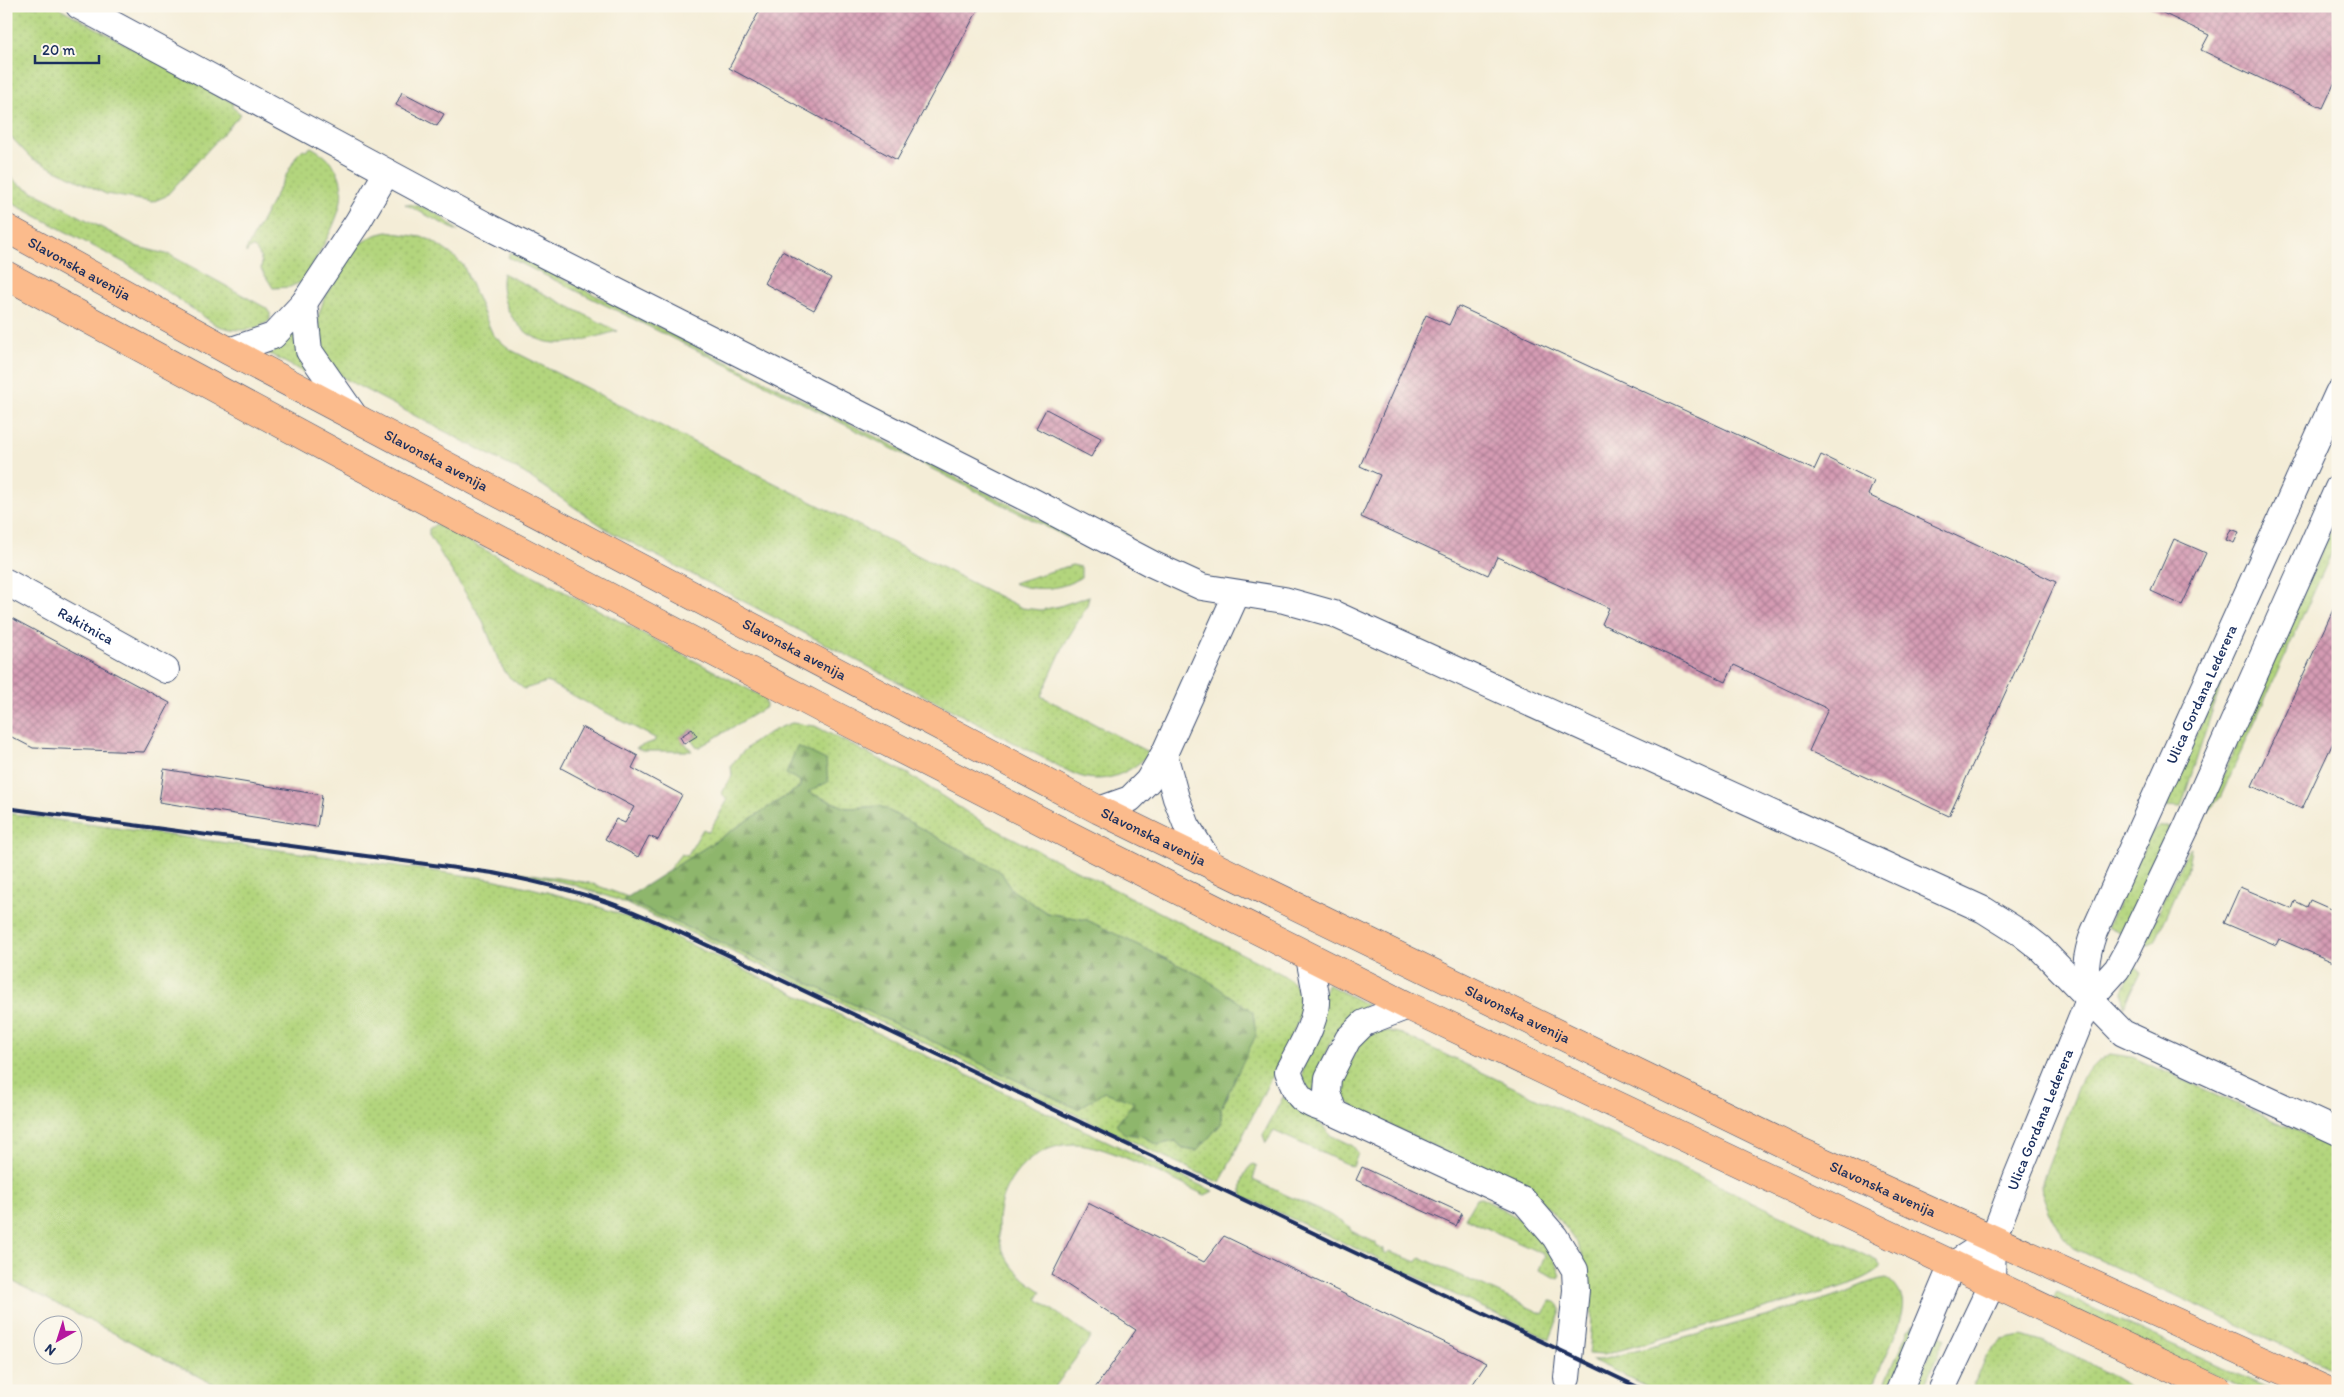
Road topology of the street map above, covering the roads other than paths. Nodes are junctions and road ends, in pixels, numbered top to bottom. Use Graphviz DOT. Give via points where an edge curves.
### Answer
graph roads {
  1 [pos="79,6"];
  2 [pos="386,172"];
  3 [pos="6,228"];
  4 [pos="6,275"];
  5 [pos="304,303"];
  6 [pos="229,351"];
  7 [pos="2338,393"];
  8 [pos="352,414"];
  9 [pos="2338,488"];
  10 [pos="6,582"];
  11 [pos="1238,593"];
  12 [pos="166,670"];
  13 [pos="1164,754"];
  14 [pos="1099,810"];
  15 [pos="1210,863"];
  16 [pos="2094,932"];
  17 [pos="2040,948"];
  18 [pos="1309,956"];
  19 [pos="2089,1000"];
  20 [pos="1408,1006"];
  21 [pos="1334,1113"];
  22 [pos="2338,1132"];
  23 [pos="1993,1239"];
  24 [pos="1952,1265"];
  25 [pos="1992,1284"];
  26 [pos="1567,1378"];
  27 [pos="1899,1391"];
  28 [pos="1941,1391"];
  29 [pos="2219,1391"];
  30 [pos="2328,1391"];
  1 -- 2 [label="street"];
  2 -- 5 [label="street"];
  2 -- 11 [label="street" via="1152,564 1202,587"];
  3 -- 6 [label="main road, Slavonska avenija"];
  4 -- 18 [label="main road" via="816,706"];
  5 -- 6 [label="street" via="273,336"];
  5 -- 8 [label="street" via="309,351"];
  6 -- 8 [label="main road, Slavonska avenija"];
  7 -- 16 [label="street, Ulica Gordana Lederera"];
  8 -- 14 [label="main road, Slavonska avenija"];
  9 -- 19 [label="street, Ulica Gordana Lederera" via="2132,941 2117,969"];
  10 -- 12 [label="street, Rakitnica"];
  11 -- 13 [label="street"];
  11 -- 17 [label="street" via="1317,608 1420,652 1984,910"];
  13 -- 14 [label="street" via="1148,781 1130,799"];
  13 -- 15 [label="street" via="1187,826"];
  14 -- 15 [label="main road, Slavonska avenija"];
  15 -- 23 [label="main road, Slavonska avenija" via="1786,1145"];
  16 -- 17 [label="street" via="2075,947 2056,951"];
  16 -- 19 [label="street, Ulica Gordana Lederera" via="2086,962"];
  17 -- 19 [label="street"];
  18 -- 20 [label="main road"];
  18 -- 21 [label="street" via="1316,997 1313,1016 1288,1071 1295,1091 1307,1103"];
  19 -- 22 [label="street" via="2123,1033 2138,1041"];
  19 -- 23 [label="street, Ulica Gordana Lederera"];
  20 -- 21 [label="street" via="1364,1023 1348,1039 1328,1078 1327,1092"];
  20 -- 24 [label="main road"];
  21 -- 26 [label="street" via="1524,1201 1554,1237 1575,1270"];
  23 -- 24 [label="street"];
  23 -- 25 [label="street, Ulica Gordana Lederera"];
  23 -- 30 [label="main road, Slavonska avenija"];
  24 -- 25 [label="main road"];
  24 -- 27 [label="street"];
  25 -- 28 [label="street"];
  25 -- 29 [label="main road"];
}
